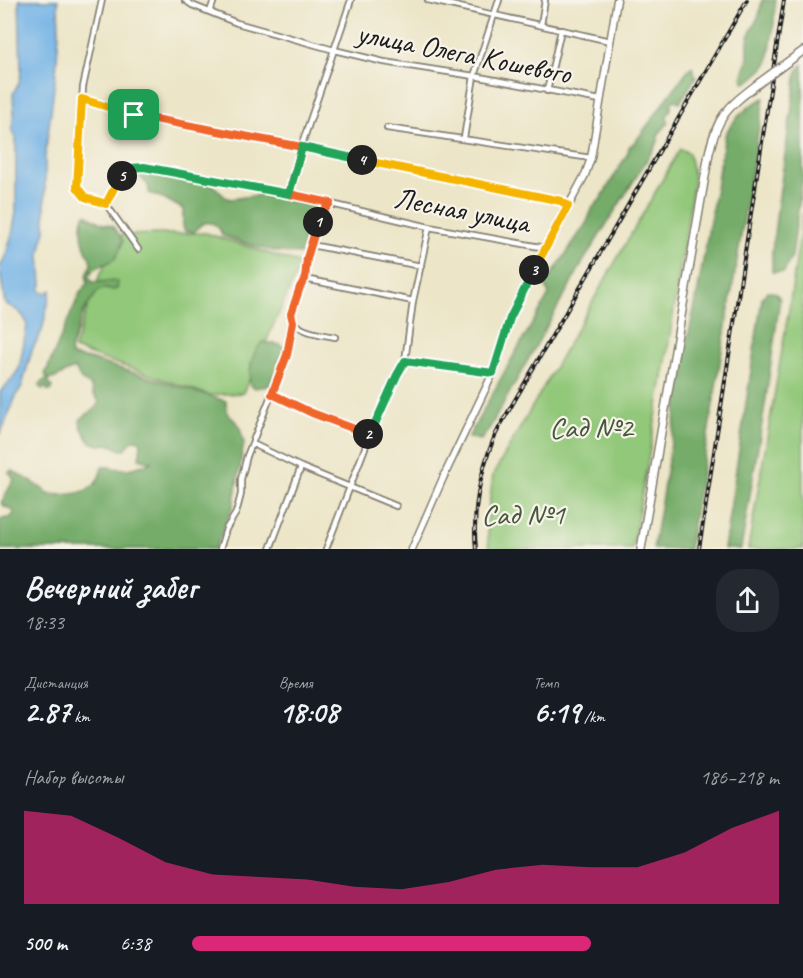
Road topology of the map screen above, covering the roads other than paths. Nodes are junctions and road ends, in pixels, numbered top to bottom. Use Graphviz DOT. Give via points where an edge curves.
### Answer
graph roads {
  1 [pos="102,0"];
  2 [pos="185,0"];
  3 [pos="214,0"];
  4 [pos="351,0"];
  5 [pos="428,0"];
  6 [pos="499,0"];
  7 [pos="544,0"];
  8 [pos="616,0"];
  9 [pos="210,12"];
  10 [pos="494,15"];
  11 [pos="541,25"];
  12 [pos="561,30"];
  13 [pos="610,41"];
  14 [pos="334,50"];
  15 [pos="803,51"];
  16 [pos="474,76"];
  17 [pos="547,91"];
  18 [pos="82,99"];
  19 [pos="600,100"];
  20 [pos="387,128"];
  21 [pos="464,138"];
  22 [pos="302,147"];
  23 [pos="591,158"];
  24 [pos="289,194"];
  25 [pos="330,203"];
  26 [pos="106,204"];
  27 [pos="568,206"];
  28 [pos="429,227"];
  29 [pos="311,245"];
  30 [pos="546,248"];
  31 [pos="138,249"];
  32 [pos="421,266"];
  33 [pos="305,279"];
  34 [pos="413,301"];
  35 [pos="293,322"];
  36 [pos="336,337"];
  37 [pos="405,361"];
  38 [pos="493,373"];
  39 [pos="272,394"];
  40 [pos="370,435"];
  41 [pos="253,444"];
  42 [pos="301,468"];
  43 [pos="350,488"];
  44 [pos="396,506"];
  45 [pos="220,549"];
  46 [pos="270,549"];
  47 [pos="326,549"];
  48 [pos="412,549"];
  49 [pos="641,549"];
  1 -- 18 [label="street"];
  2 -- 9 [label="street, улица Олега Кошевого"];
  3 -- 9 [label="street"];
  4 -- 14 [label="street"];
  5 -- 10 [label="street"];
  6 -- 10 [label="street"];
  7 -- 11 [label="street"];
  8 -- 13 [label="main road"];
  9 -- 14 [label="street, улица Олега Кошевого"];
  10 -- 11 [label="street"];
  10 -- 16 [label="street"];
  11 -- 12 [label="street"];
  12 -- 13 [label="street"];
  12 -- 17 [label="street"];
  13 -- 19 [label="main road"];
  14 -- 16 [label="street, улица Олега Кошевого"];
  14 -- 22 [label="street"];
  15 -- 49 [label="main road, bridge" via="728,109 711,145"];
  16 -- 17 [label="street, улица Олега Кошевого"];
  16 -- 21 [label="street"];
  17 -- 19 [label="street, улица Олега Кошевого"];
  18 -- 22 [label="street" via="134,115"];
  18 -- 26 [label="street" via="77,187 85,197"];
  19 -- 23 [label="main road"];
  20 -- 21 [label="street"];
  21 -- 23 [label="street"];
  22 -- 24 [label="street"];
  22 -- 27 [label="street" via="561,201"];
  23 -- 27 [label="main road"];
  24 -- 25 [label="street, Лесная улица"];
  24 -- 26 [label="street, Лесная улица" via="144,167 130,168"];
  25 -- 28 [label="street, Лесная улица"];
  25 -- 29 [label="street" via="320,216"];
  26 -- 31 [label="street"];
  27 -- 30 [label="main road"];
  28 -- 30 [label="street, Лесная улица"];
  28 -- 32 [label="street"];
  29 -- 32 [label="street"];
  29 -- 33 [label="street"];
  30 -- 38 [label="main road" via="510,318"];
  32 -- 34 [label="street"];
  33 -- 34 [label="street"];
  33 -- 35 [label="street" via="295,299"];
  34 -- 37 [label="street"];
  35 -- 36 [label="street" via="299,328"];
  35 -- 39 [label="street" via="287,355"];
  37 -- 38 [label="street"];
  37 -- 40 [label="street"];
  38 -- 48 [label="main road"];
  39 -- 40 [label="street"];
  39 -- 41 [label="street"];
  40 -- 43 [label="street"];
  41 -- 42 [label="street"];
  41 -- 45 [label="street" via="241,479 236,513"];
  42 -- 43 [label="street"];
  42 -- 46 [label="street"];
  43 -- 44 [label="street"];
  43 -- 47 [label="street"];
}
